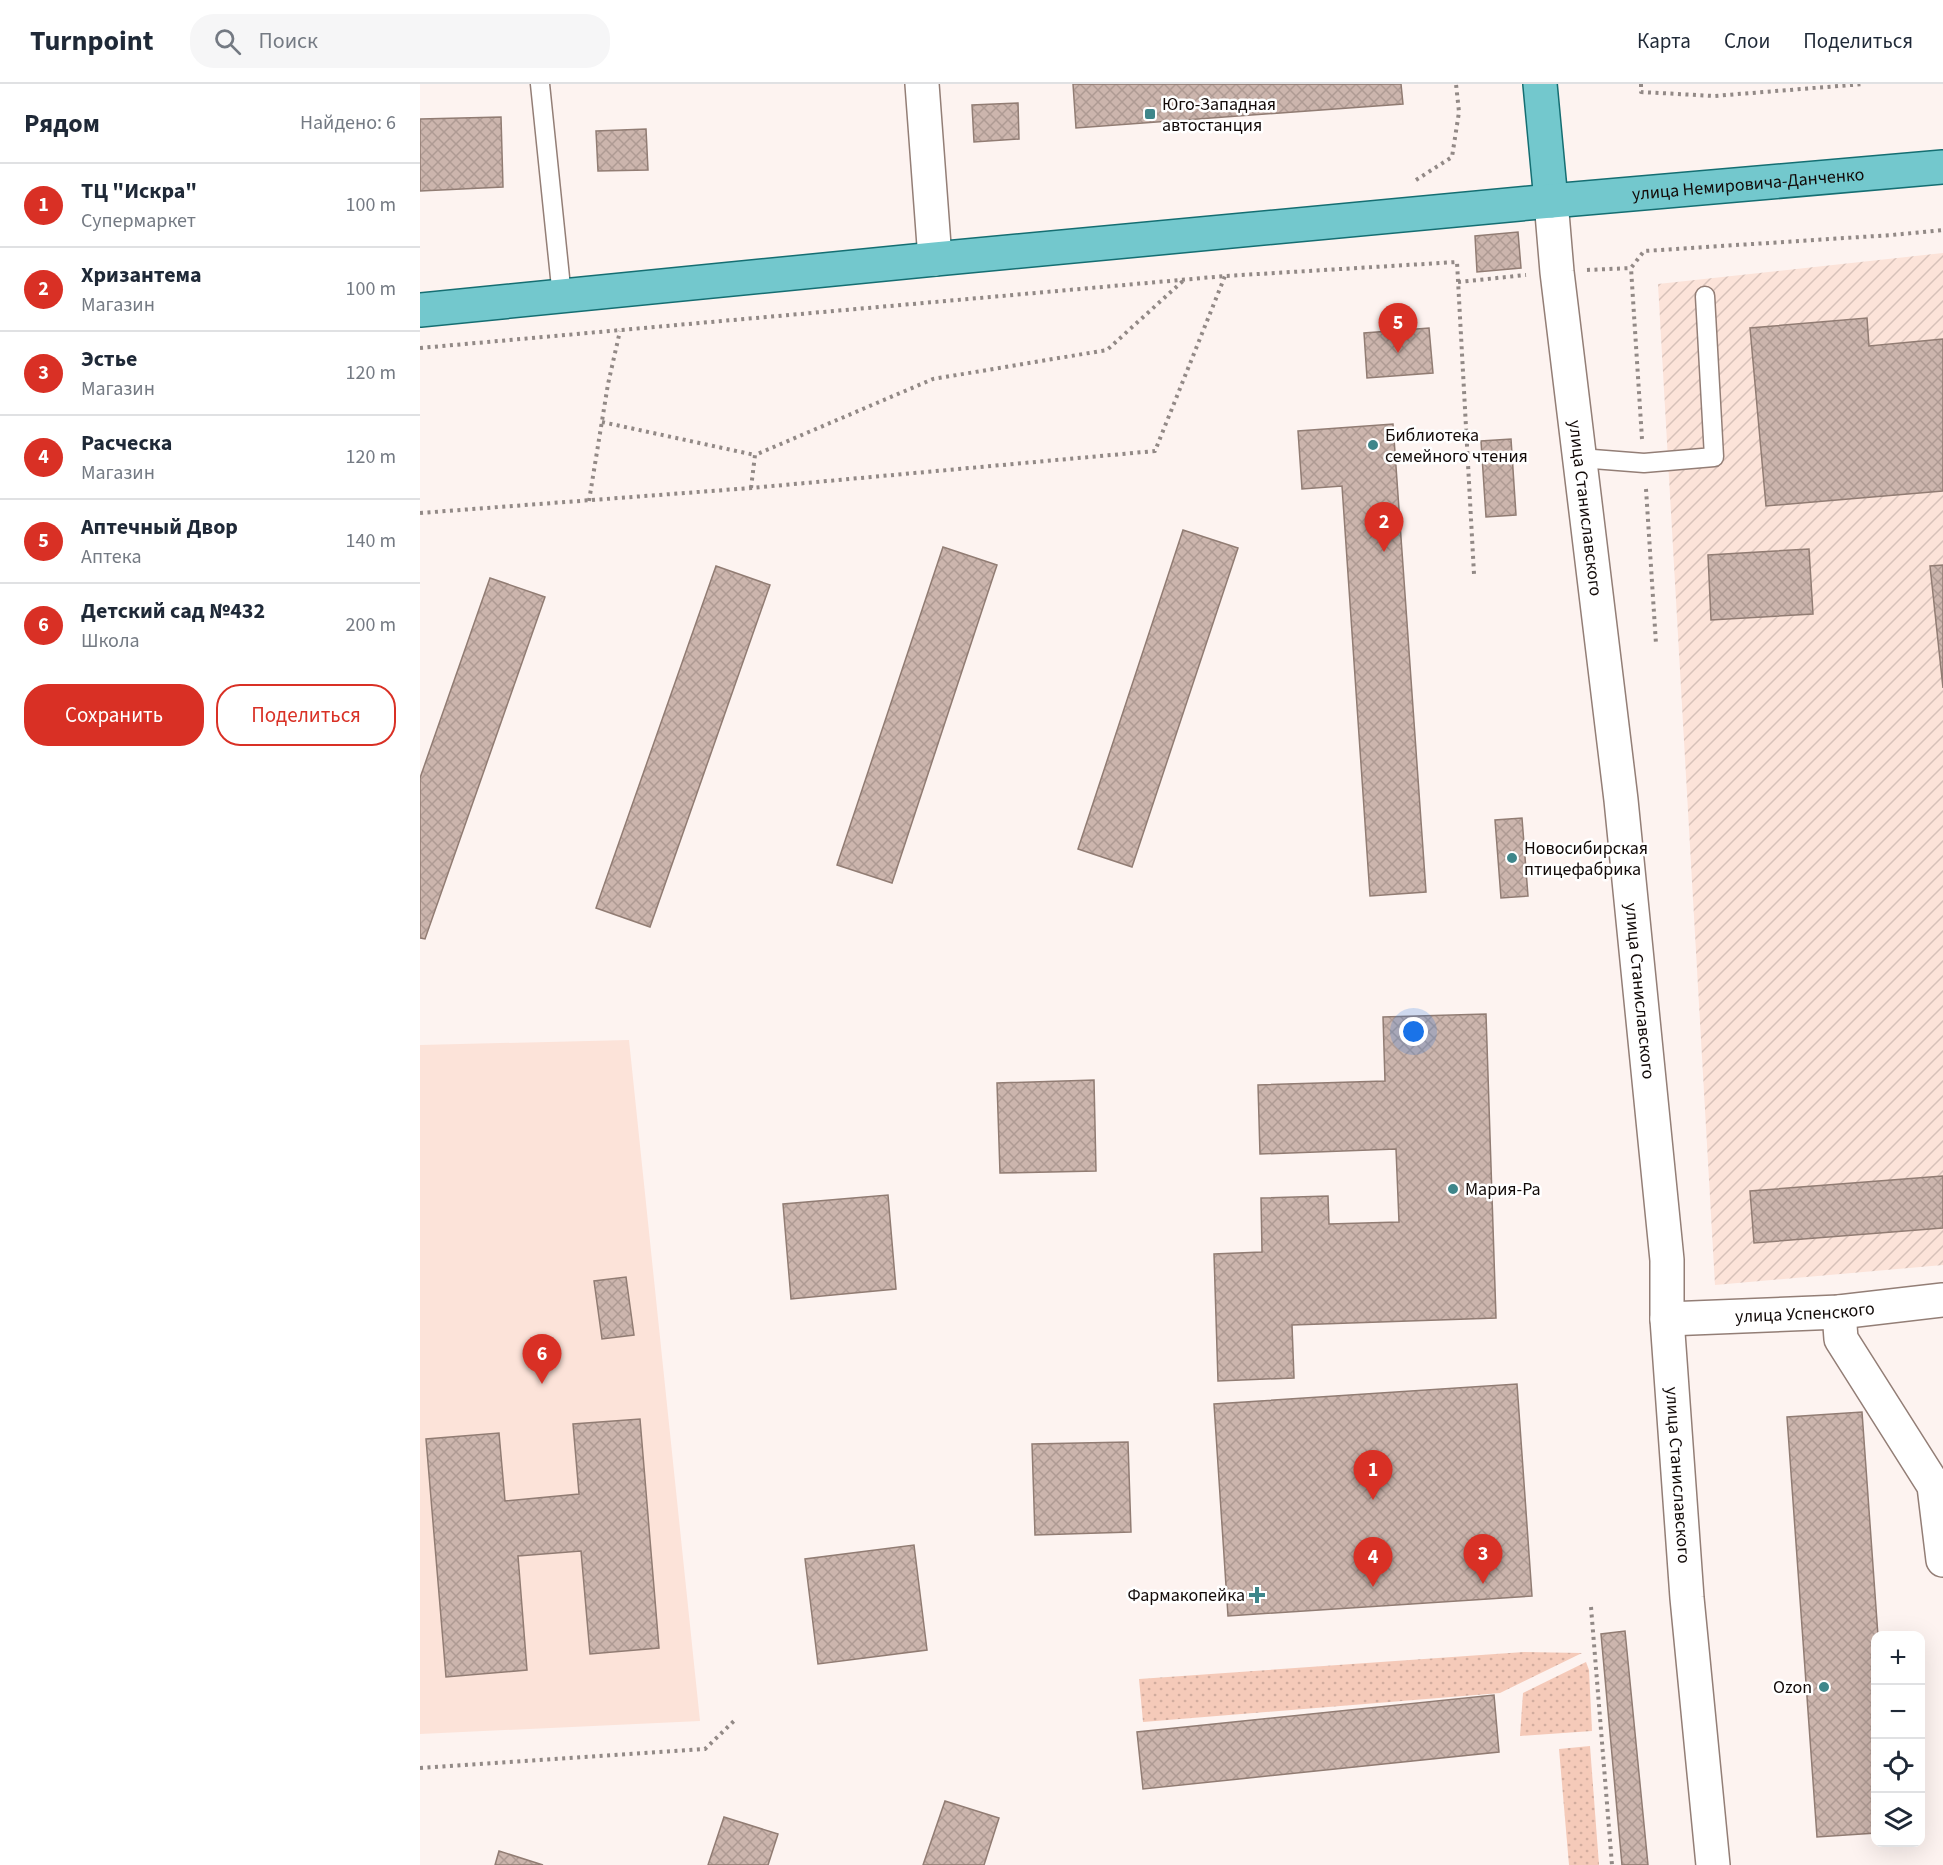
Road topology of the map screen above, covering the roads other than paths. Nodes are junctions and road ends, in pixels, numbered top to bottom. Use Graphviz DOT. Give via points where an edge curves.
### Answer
graph roads {
  1 [pos="540,84"];
  2 [pos="922,84"];
  3 [pos="1540,84"];
  4 [pos="1943,167"];
  5 [pos="1551,201"];
  6 [pos="934,259"];
  7 [pos="1706,296"];
  8 [pos="562,297"];
  9 [pos="420,310"];
  10 [pos="1580,458"];
  11 [pos="1943,1300"];
  12 [pos="1839,1312"];
  13 [pos="1666,1319"];
  14 [pos="1943,1560"];
  15 [pos="1713,1865"];
  1 -- 8 [label="lane"];
  2 -- 6 [label="street"];
  3 -- 5 [label="main road, улица Станиславского"];
  4 -- 5 [label="main road, улица Немировича-Данченко"];
  5 -- 6 [label="main road, улица Немировича-Данченко"];
  5 -- 10 [label="street, улица Станиславского"];
  6 -- 8 [label="main road, улица Немировича-Данченко"];
  7 -- 10 [label="lane" via="1714,457 1644,463"];
  8 -- 9 [label="main road, улица Немировича-Данченко"];
  10 -- 13 [label="street, улица Станиславского" via="1625,847 1666,1260"];
  11 -- 12 [label="street, улица Успенского"];
  12 -- 13 [label="street, улица Успенского"];
  12 -- 14 [label="street" via="1841,1340 1934,1486"];
  13 -- 15 [label="street, улица Станиславского" via="1687,1598"];
}
